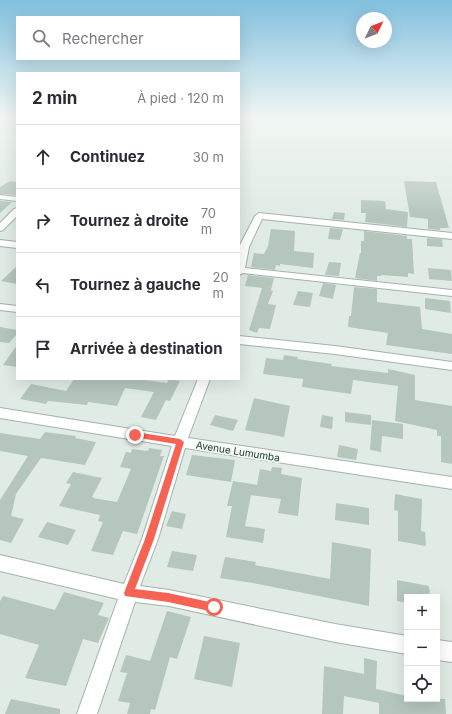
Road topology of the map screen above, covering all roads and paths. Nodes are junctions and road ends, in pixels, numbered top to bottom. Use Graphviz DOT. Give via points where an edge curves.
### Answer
graph roads {
  1 [pos="0,197"];
  2 [pos="16,199"];
  3 [pos="16,212"];
  4 [pos="0,228"];
  5 [pos="452,236"];
  6 [pos="0,243"];
  7 [pos="16,245"];
  8 [pos="240,266"];
  9 [pos="240,271"];
  10 [pos="452,293"];
  11 [pos="0,307"];
  12 [pos="16,309"];
  13 [pos="240,340"];
  14 [pos="452,366"];
  15 [pos="204,380"];
  16 [pos="0,413"];
  17 [pos="180,442"];
  18 [pos="452,483"];
  19 [pos="0,563"];
  20 [pos="128,593"];
  21 [pos="404,644"];
  22 [pos="440,650"];
  23 [pos="452,652"];
  24 [pos="87,714"];
  1 -- 2 [label="street"];
  3 -- 4 [label="street"];
  5 -- 8 [label="street" via="259,216 244,247"];
  6 -- 7 [label="street"];
  9 -- 10 [label="street"];
  11 -- 12 [label="street"];
  13 -- 14 [label="street"];
  15 -- 17 [label="street"];
  16 -- 17 [label="street, Avenue Lumumba"];
  17 -- 18 [label="street, Avenue Lumumba"];
  17 -- 20 [label="street" via="150,539"];
  19 -- 20 [label="street"];
  20 -- 21 [label="street" via="168,598 335,633"];
  20 -- 24 [label="street"];
  22 -- 23 [label="street"];
}
